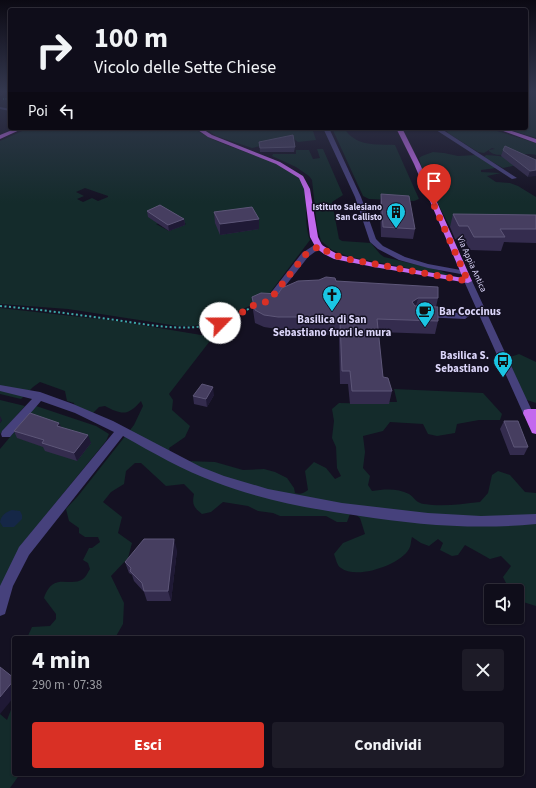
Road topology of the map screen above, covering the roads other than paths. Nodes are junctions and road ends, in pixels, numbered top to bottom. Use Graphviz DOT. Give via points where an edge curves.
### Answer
graph roads {
  1 [pos="16,130"];
  2 [pos="201,130"];
  3 [pos="327,130"];
  4 [pos="400,130"];
  5 [pos="439,130"];
  6 [pos="504,130"];
  7 [pos="0,137"];
  8 [pos="536,141"];
  9 [pos="477,154"];
  10 [pos="487,154"];
  11 [pos="466,155"];
  12 [pos="514,178"];
  13 [pos="319,246"];
  14 [pos="466,277"];
  15 [pos="269,301"];
  16 [pos="415,315"];
  17 [pos="465,316"];
  18 [pos="0,388"];
  19 [pos="40,396"];
  20 [pos="532,413"];
  21 [pos="536,430"];
  22 [pos="121,431"];
  23 [pos="6,434"];
  24 [pos="536,519"];
  25 [pos="0,609"];
  1 -- 7 [label="main road"];
  2 -- 13 [label="main road" via="212,137 278,163 301,177 307,189 312,231"];
  3 -- 14 [label="street" via="358,197 375,244 395,256"];
  4 -- 14 [label="main road, Via Appia Antica"];
  5 -- 9 [label="street"];
  6 -- 8 [label="main road"];
  9 -- 10 [label="street"];
  9 -- 11 [label="street"];
  9 -- 12 [label="street"];
  13 -- 14 [label="main road" via="331,254 347,259"];
  13 -- 15 [label="street" via="305,255"];
  14 -- 20 [label="street, Via Appia Antica"];
  16 -- 17 [label="street"];
  18 -- 19 [label="street"];
  19 -- 22 [label="street" via="79,410"];
  19 -- 23 [label="street"];
  20 -- 21 [label="main road, Via Appia Antica"];
  22 -- 24 [label="street" via="198,470 267,495 363,511 458,522 515,522"];
  22 -- 25 [label="street" via="24,550 7,585"];
}
